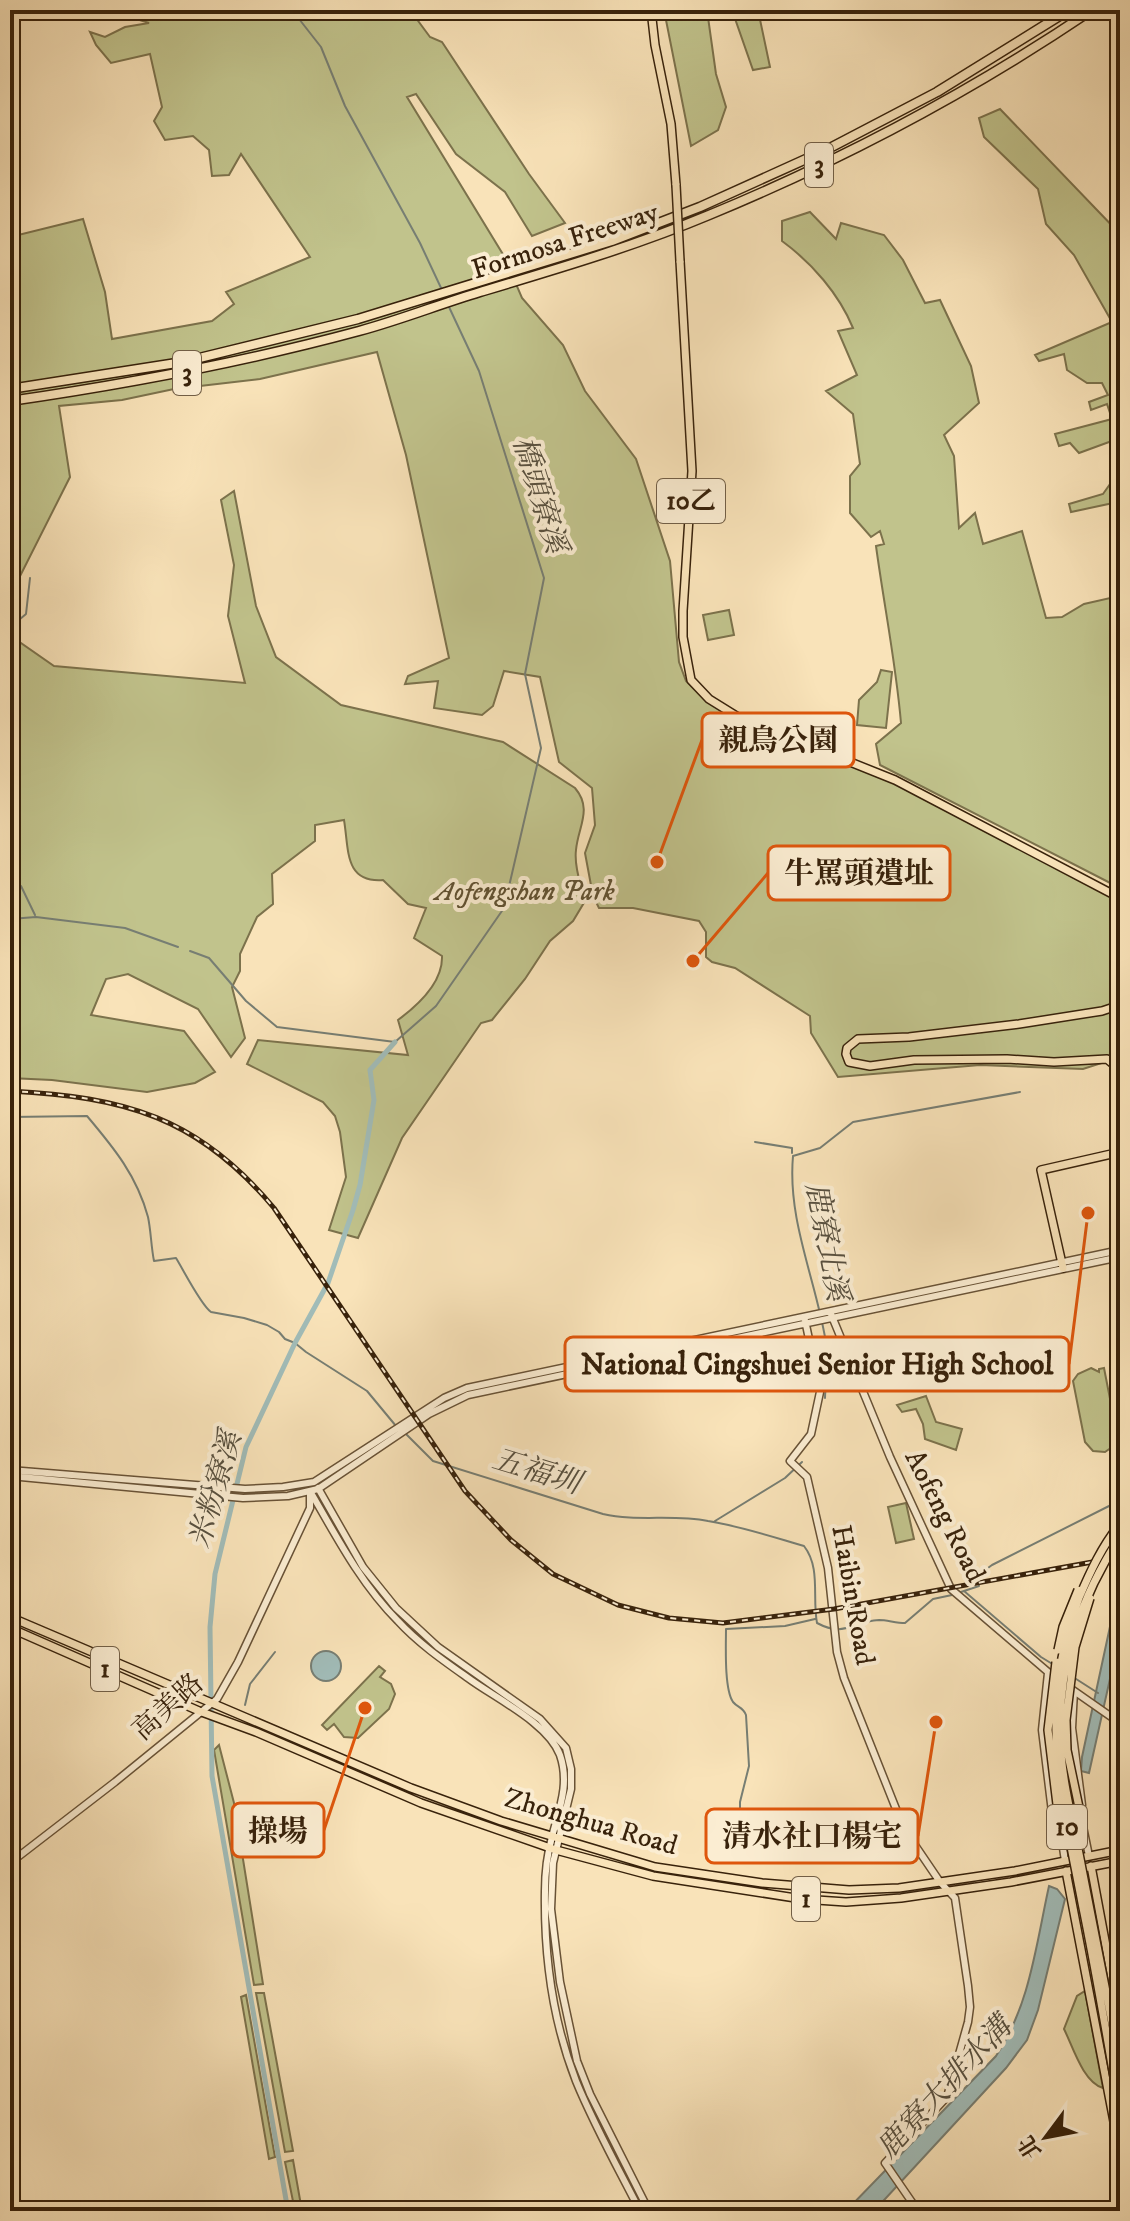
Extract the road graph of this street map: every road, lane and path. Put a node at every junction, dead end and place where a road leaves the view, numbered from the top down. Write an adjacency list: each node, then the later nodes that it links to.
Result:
1 (651, 10): 6 (main road, 10乙, bridge)
2 (1069, 10): 4 (highway, Formosa Freeway / 3)
3 (1092, 10): 5 (highway, Formosa Freeway / 3)
4 (10, 389)
5 (10, 401)
6 (1120, 898)
7 (1120, 1005): 8 (main road)
8 (1120, 1079)
9 (1120, 1152): 12 (main road)
10 (1120, 1250): 12 (street)
11 (1120, 1257): 12 (street)
12 (1062, 1265): 13 (street)
13 (831, 1314): 14 (street); 25 (street, Aofeng Road)
14 (805, 1320): 18 (street); 41 (street, Haibin Road)
15 (10, 1470): 17 (street)
16 (10, 1476): 17 (street)
17 (117, 1482): 19 (street)
18 (314, 1487): 19 (street); 19 (street); 27 (street, 高美路); 32 (street)
19 (215, 1490)
20 (1120, 1524): 22 (main road, 10, bridge)
21 (1120, 1537): 22 (main road, 10, bridge)
22 (1090, 1582): 30 (main road, bridge); 31 (main road, bridge); 45 (main road, 10, bridge); 46 (main road, 10, bridge)
23 (10, 1617): 27 (main road, 1)
24 (10, 1628): 28 (main road, 1)
25 (1048, 1673): 26 (street, Aofeng Road); 31 (street)
26 (1074, 1691): 29 (street, Aofeng Road); 30 (street)
27 (214, 1701): 28 (street, 高美路); 32 (main road, Zhonghua Road / 1)
28 (200, 1711): 33 (main road, Zhonghua Road / 1); 38 (street, 高美路)
29 (1120, 1723)
30 (1080, 1812): 35 (street)
31 (1059, 1822): 36 (street)
32 (556, 1836): 33 (street); 41 (main road, Zhonghua Road / 1)
33 (552, 1849): 42 (main road, Zhonghua Road / 1); 49 (street); 50 (street)
34 (1120, 1850): 35 (main road, Zhonghua Road / 1)
35 (1089, 1856): 36 (main road, Zhonghua Road / 1); 39 (main road)
36 (1065, 1861): 40 (main road); 41 (main road, Zhonghua Road / 1)
37 (1120, 1861): 39 (main road, Zhonghua Road / 1)
38 (10, 1863)
39 (1091, 1867): 40 (main road, Zhonghua Road / 1); 43 (main road)
40 (1067, 1873): 42 (main road, Zhonghua Road / 1); 44 (main road)
41 (940, 1882): 42 (street, Haibin Road)
42 (950, 1891): 51 (street)
43 (1120, 2021)
44 (1104, 2058): 46 (main road); 48 (main road)
45 (1120, 2060)
46 (1114, 2086): 47 (main road, 10)
47 (1120, 2115)
48 (1120, 2153)
49 (640, 2211)
50 (649, 2211)
51 (918, 2211)

